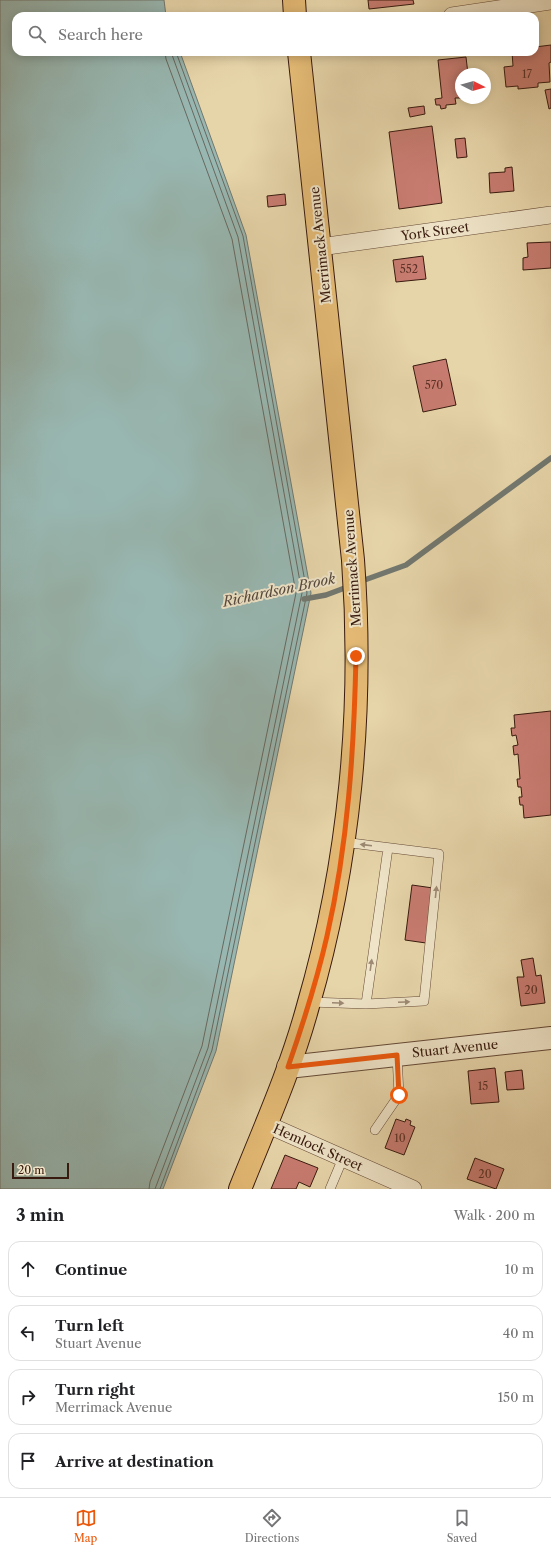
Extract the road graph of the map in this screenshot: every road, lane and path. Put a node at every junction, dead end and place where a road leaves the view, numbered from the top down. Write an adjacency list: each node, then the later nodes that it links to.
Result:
1 (294, 0): 3 (main road)
2 (551, 1): 4 (street)
3 (295, 12)
4 (478, 12)
5 (299, 56): 7 (main road, Merrimack Avenue)
6 (551, 215): 7 (street, York Street)
7 (320, 247): 8 (main road, Merrimack Avenue)
8 (343, 842): 9 (lane, one-way to 8); 10 (main road, Merrimack Avenue)
9 (388, 848): 11 (lane, one-way to 9); 11 (lane, one-way to 9)
10 (310, 1002): 11 (lane, one-way to 11); 14 (main road, Merrimack Avenue)
11 (366, 1004)
12 (551, 1038): 13 (street, Stuart Avenue)
13 (397, 1055): 14 (street, Stuart Avenue); 16 (lane)
14 (288, 1067): 15 (main road, Merrimack Avenue)
15 (266, 1124): 17 (street, Hemlock Street); 18 (main road, Merrimack Avenue)
16 (374, 1130)
17 (343, 1158): 19 (lane); 20 (street, Hemlock Street)
18 (240, 1189)
19 (330, 1189)
20 (413, 1189)

